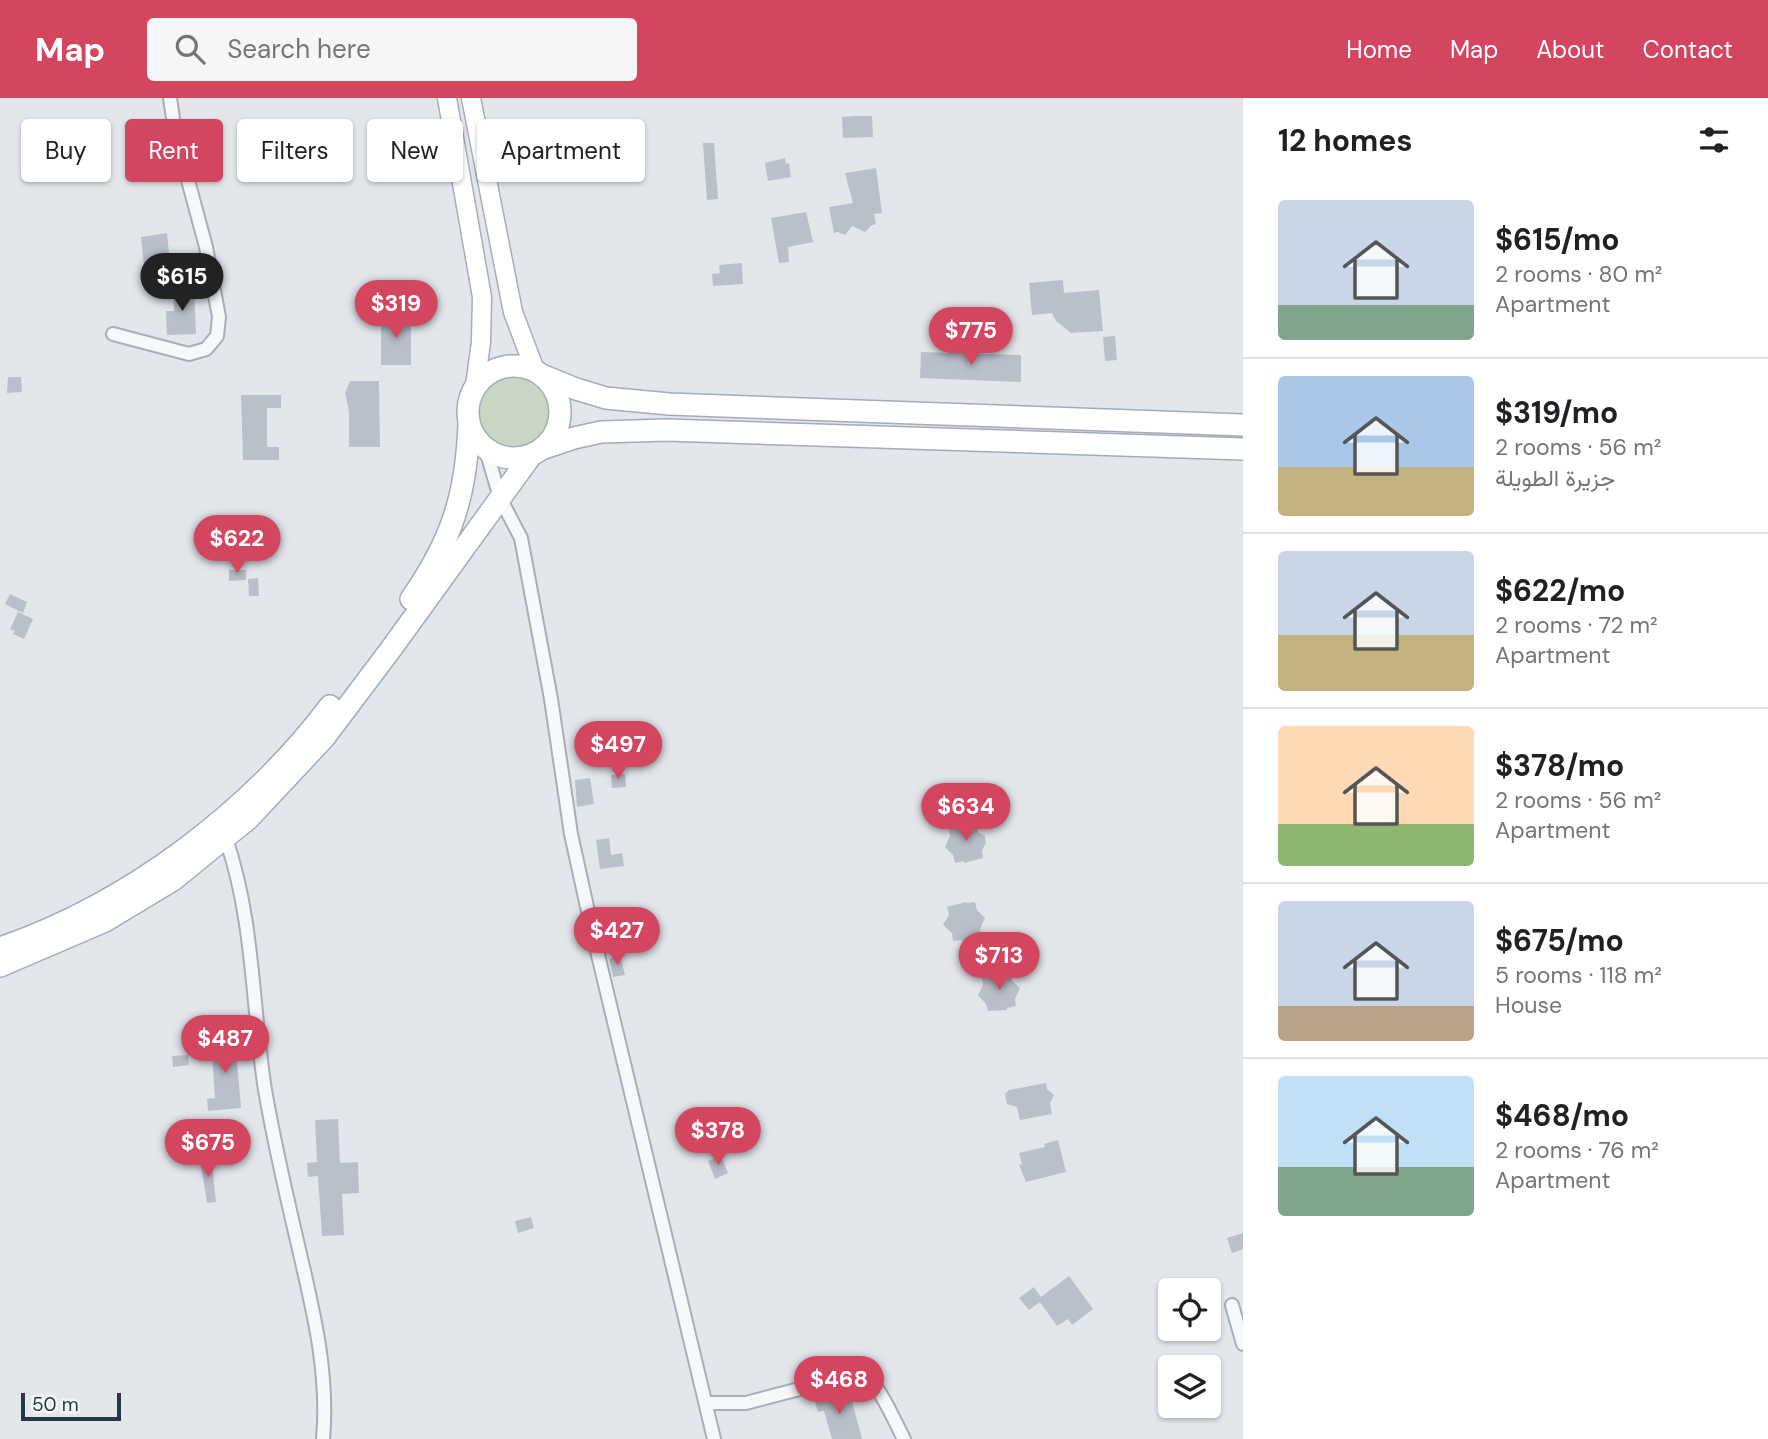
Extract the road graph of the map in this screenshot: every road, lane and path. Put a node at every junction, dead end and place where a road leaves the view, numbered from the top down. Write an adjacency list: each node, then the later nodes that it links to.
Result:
1 (170, 98): 4 (street)
2 (447, 98): 6 (main road)
3 (471, 98): 5 (main road)
4 (113, 334)
5 (539, 373): 6 (main road); 8 (main road); 11 (main road)
6 (475, 386): 7 (main road)
7 (469, 425): 10 (main road); 14 (main road)
8 (1243, 425)
9 (1243, 449): 11 (main road)
10 (486, 450): 11 (main road); 12 (street)
11 (537, 453): 12 (main road)
12 (500, 498): 13 (main road); 18 (street)
13 (226, 839): 15 (main road); 19 (street)
14 (0, 948)
15 (0, 966)
16 (1232, 1306): 17 (street)
17 (1243, 1344)
18 (706, 1403): 20 (street); 21 (street)
19 (323, 1439)
20 (714, 1439)
21 (904, 1439)

